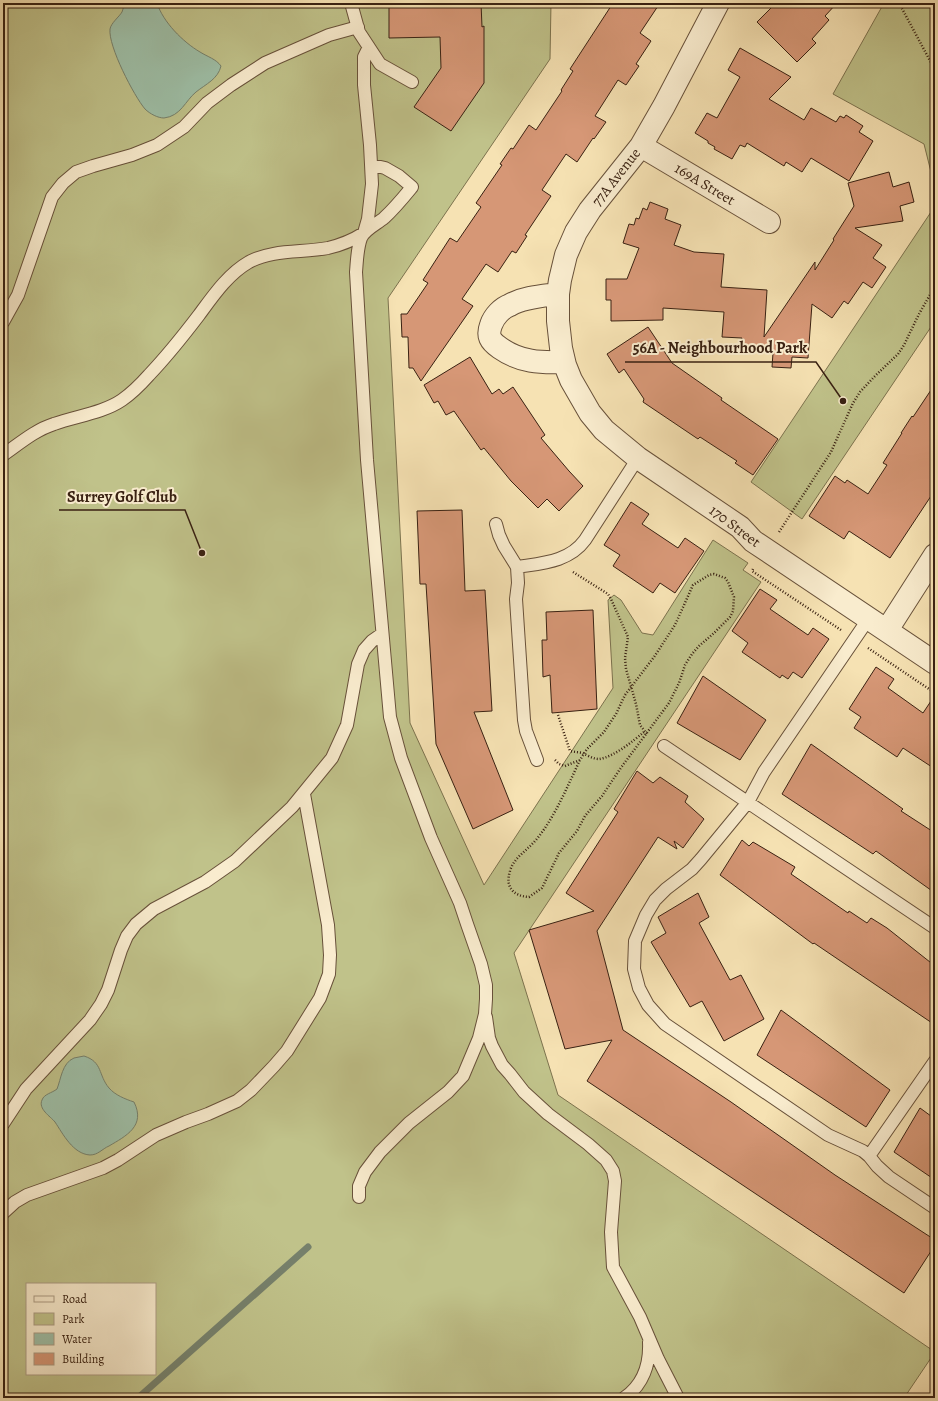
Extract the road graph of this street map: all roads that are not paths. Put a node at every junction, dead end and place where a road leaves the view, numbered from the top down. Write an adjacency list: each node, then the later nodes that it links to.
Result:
1 (351, 3): 3 (lane)
2 (718, 3): 6 (street, 77A Avenue)
3 (358, 27): 4 (lane); 11 (lane)
4 (369, 47): 5 (lane); 7 (lane)
5 (412, 82)
6 (641, 146): 8 (street, 169A Street); 10 (street, 77A Avenue)
7 (372, 165): 9 (lane); 9 (lane)
8 (769, 222)
9 (364, 233): 13 (lane); 20 (lane)
10 (558, 294): 12 (street, 77A Avenue); 12 (street)
11 (3, 322)
12 (564, 362): 14 (street, 170 Street)
13 (3, 456)
14 (638, 458): 17 (lane); 18 (street, 170 Street)
15 (496, 524): 17 (lane)
16 (935, 555): 19 (street)
17 (517, 567): 23 (lane)
18 (869, 618): 19 (street, 170 Street); 25 (lane)
19 (887, 630): 21 (street, 170 Street)
20 (382, 634): 24 (lane); 27 (lane)
21 (935, 662)
22 (664, 746): 25 (lane)
23 (537, 760)
24 (304, 794): 29 (lane); 33 (lane)
25 (748, 802): 26 (lane); 30 (lane)
26 (935, 928)
27 (485, 1014): 31 (lane); 34 (lane)
28 (935, 1061): 30 (lane)
29 (3, 1124)
30 (869, 1156): 32 (lane)
31 (359, 1197)
32 (935, 1208)
33 (3, 1213)
34 (649, 1337): 35 (lane); 36 (lane)
35 (624, 1398)
36 (678, 1398)

